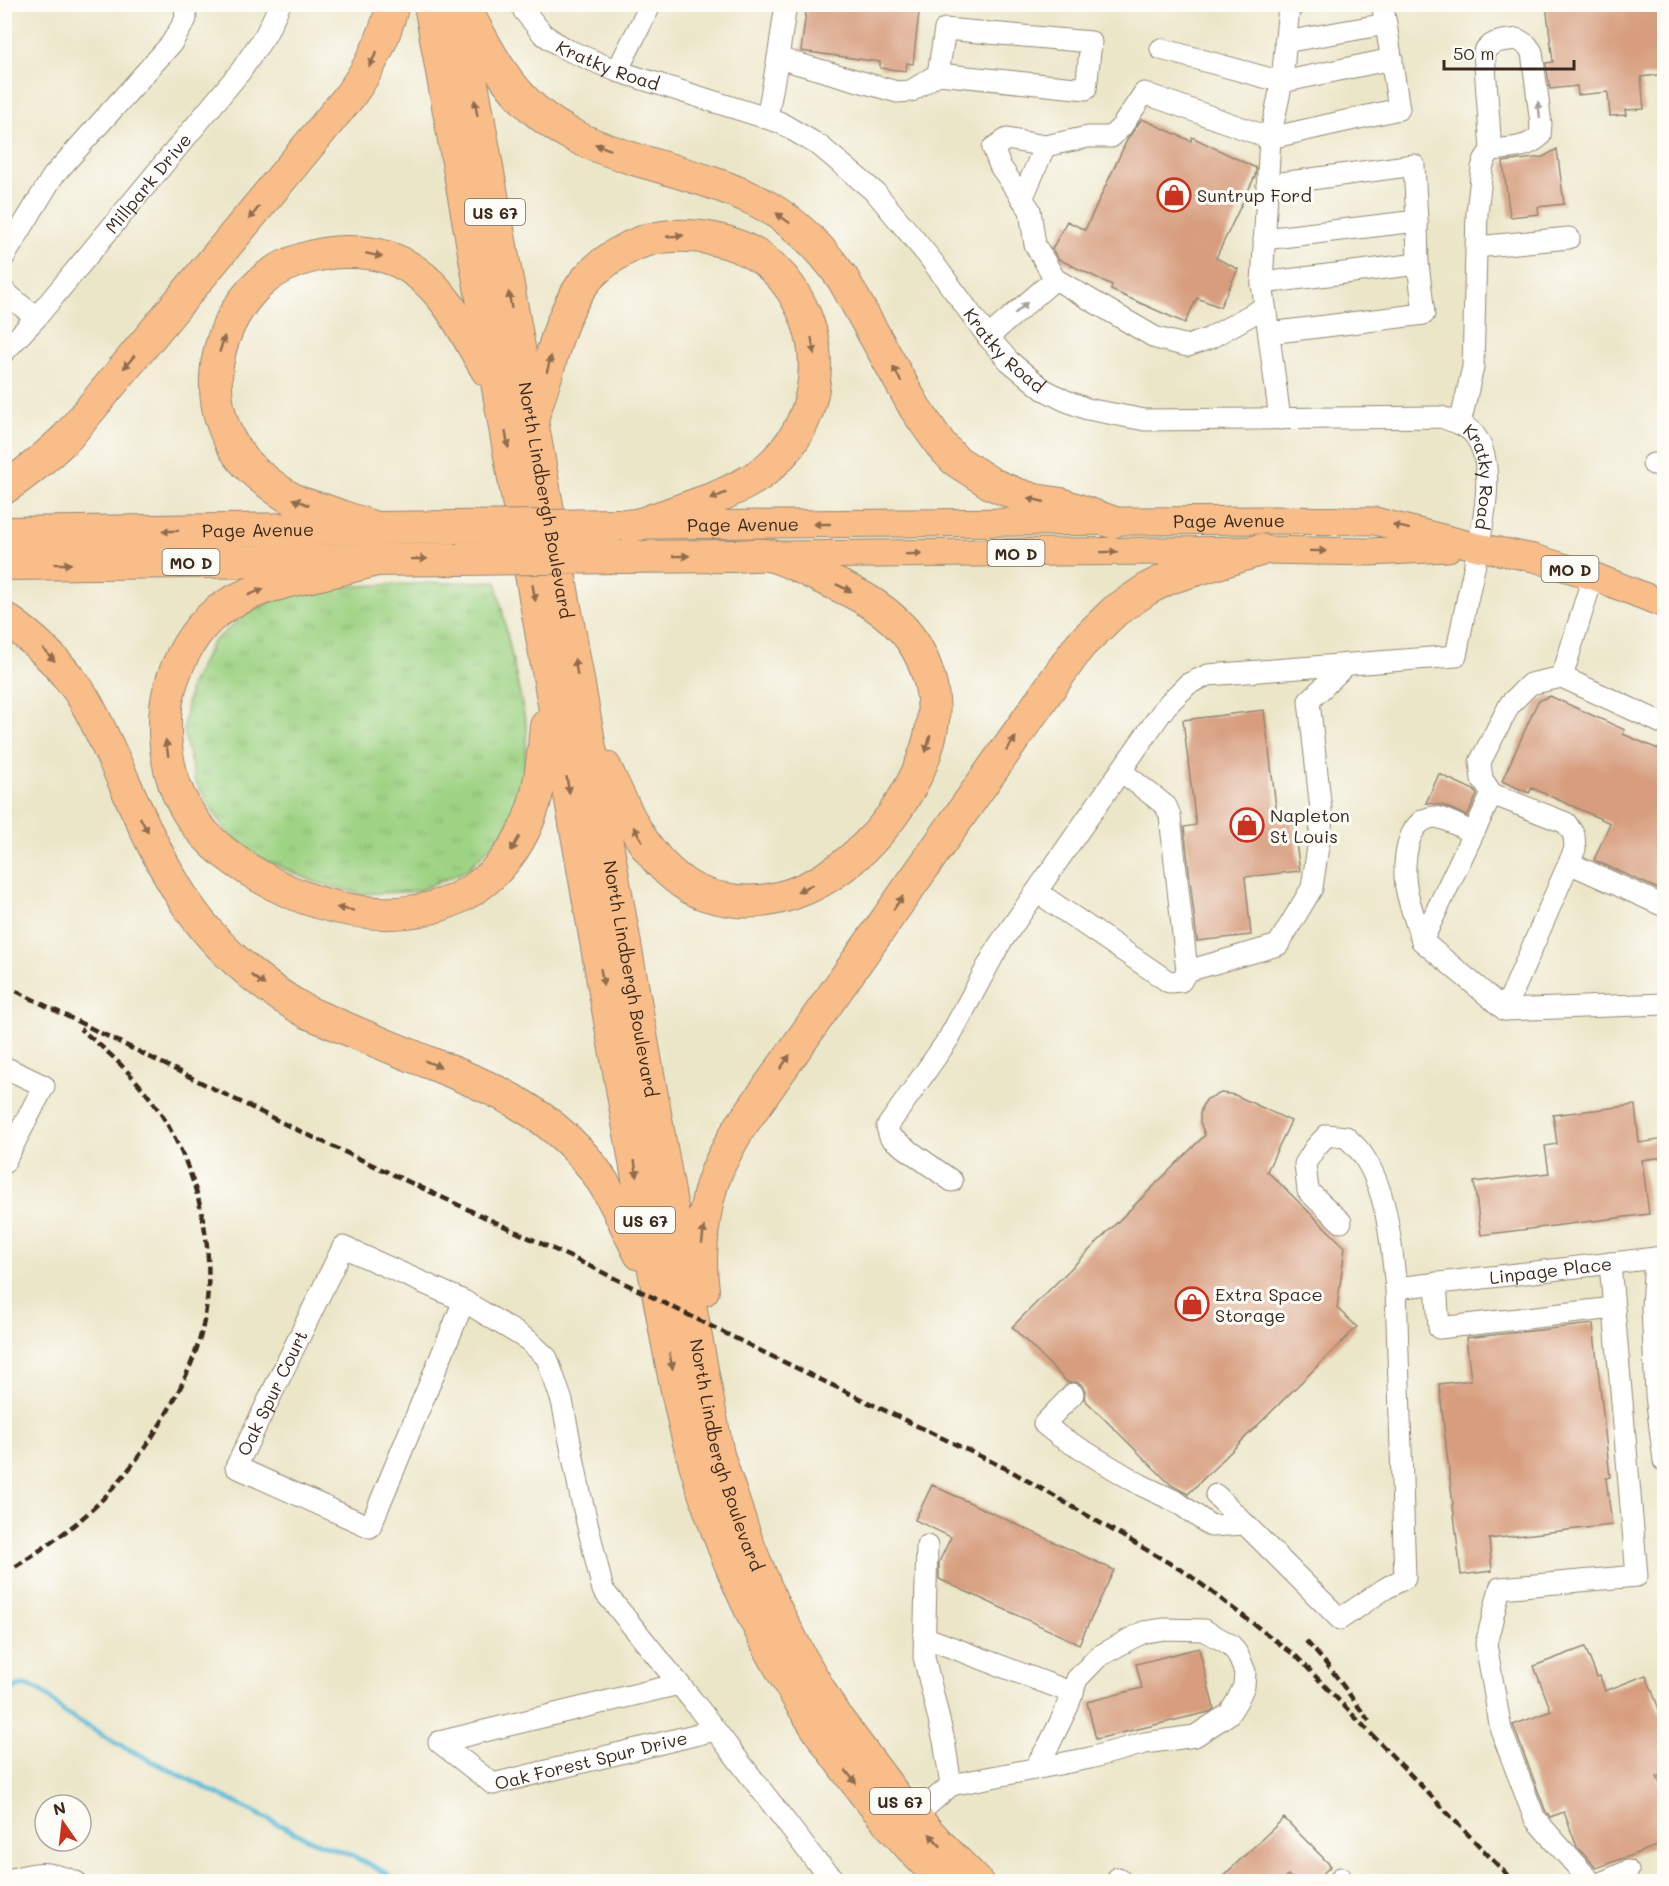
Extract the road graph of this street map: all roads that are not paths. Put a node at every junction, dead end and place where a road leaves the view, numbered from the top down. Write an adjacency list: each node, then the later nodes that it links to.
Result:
1 (185, 4): 29 (street)
2 (280, 4): 35 (street, Millpark Drive)
3 (393, 4): 43 (highway, one-way to 43)
4 (430, 4): 39 (highway, North Lindbergh Boulevard / US 67)
5 (458, 4): 41 (highway, North Lindbergh Boulevard / US 67, one-way to 5)
6 (464, 4): 44 (highway, one-way to 6)
7 (522, 4): 16 (street, Kratky Road)
8 (651, 4): 16 (street)
9 (786, 4): 14 (street)
10 (1296, 4): 12 (street)
11 (1384, 14): 12 (street); 15 (street)
12 (1285, 42): 18 (street)
13 (1161, 49): 18 (street)
14 (778, 58): 17 (street); 19 (street)
15 (1392, 60): 18 (street); 20 (street)
16 (617, 71): 19 (street, Kratky Road)
17 (938, 74): 17 (street)
18 (1282, 82): 20 (street)
19 (767, 118): 37 (street, Kratky Road)
20 (1270, 138): 21 (street); 23 (street)
21 (1045, 146): 24 (street); 24 (street)
22 (1491, 150): 22 (street, one-way to 22); 28 (street)
23 (1267, 185): 25 (street); 27 (street)
24 (1022, 199): 31 (street)
25 (1417, 221): 27 (street); 30 (street)
26 (1569, 238): 28 (street)
27 (1264, 239): 32 (street)
28 (1476, 247): 42 (street)
29 (4, 257)
30 (1419, 264): 32 (street); 36 (street)
31 (1055, 279): 34 (street); 37 (street, one-way to 31)
32 (1262, 283): 34 (street)
33 (4, 291): 35 (street)
34 (1265, 308): 36 (street)
35 (36, 318): 38 (street, Millpark Drive)
36 (1269, 333): 40 (street)
37 (988, 337): 40 (street, Kratky Road)
38 (4, 352)
39 (497, 386): 46 (highway, one-way to 39); 58 (highway, North Lindbergh Boulevard / US 67, one-way to 58)
40 (1280, 418): 42 (street, Kratky Road)
41 (531, 420): 45 (highway, one-way to 45); 60 (highway, North Lindbergh Boulevard / US 67, one-way to 41)
42 (1460, 424): 48 (street, Kratky Road)
43 (4, 488)
44 (1112, 522): 45 (main road, Page Avenue / MO D, one-way to 45); 48 (main road, Page Avenue / MO D, one-way to 44)
45 (627, 525): 46 (highway, Page Avenue / MO D, bridge)
46 (376, 528): 47 (highway, Page Avenue / MO D, one-way to 47)
47 (4, 533)
48 (1478, 547): 49 (main road, Page Avenue / MO D, one-way to 48); 53 (main road, Page Avenue / MO D); 56 (street, Kratky Road)
49 (1260, 550): 50 (main road, Page Avenue / MO D, one-way to 49); 89 (highway, one-way to 49)
50 (771, 555): 51 (highway, Page Avenue / MO D, one-way to 50, bridge); 60 (highway, one-way to 60)
51 (377, 560): 52 (highway, Page Avenue / MO D, one-way to 51); 58 (highway, one-way to 51)
52 (4, 564)
53 (1593, 576): 54 (main road, Page Avenue / MO D); 57 (street)
54 (1665, 604)
55 (4, 618): 78 (highway, one-way to 78)
56 (1347, 664): 61 (street); 68 (street)
57 (1562, 677): 59 (street); 62 (street)
58 (550, 686): 78 (highway, North Lindbergh Boulevard / US 67, one-way to 78)
59 (1665, 724)
60 (586, 725): 89 (highway, North Lindbergh Boulevard / US 67)
61 (1121, 771): 65 (street); 68 (street)
62 (1492, 794): 63 (street); 64 (street)
63 (1473, 833): 67 (street); 67 (street)
64 (1569, 863): 66 (street); 70 (street)
65 (1037, 891): 68 (street); 73 (street)
66 (1665, 906)
67 (1422, 941): 70 (street)
68 (1187, 971)
69 (1665, 1004): 70 (street)
70 (1505, 1010)
71 (4, 1067): 72 (street)
72 (4, 1163)
73 (952, 1181)
74 (1341, 1221): 79 (street)
75 (1660, 1257): 76 (street, Linpage Place); 80 (street)
76 (1610, 1263): 77 (street, Linpage Place); 82 (street)
77 (1436, 1283): 79 (street, Linpage Place); 82 (street)
78 (657, 1286): 100 (highway, North Lindbergh Boulevard / US 67, one-way to 100)
79 (1396, 1288): 86 (street)
80 (1658, 1297): 84 (street)
81 (464, 1301): 81 (street, Oak Spur Court); 90 (street, Oak Forest Spur Drive)
82 (1614, 1308): 102 (street)
83 (1073, 1394): 86 (street)
84 (1665, 1461)
85 (1216, 1495): 86 (street)
86 (1245, 1524)
87 (927, 1546): 88 (street)
88 (924, 1637): 91 (street); 94 (street)
89 (801, 1658): 95 (highway, North Lindbergh Boulevard / US 67)
90 (679, 1684): 92 (street, Oak Forest Spur Drive); 92 (street, Oak Forest Spur Drive)
91 (1073, 1693): 93 (street); 93 (street)
92 (715, 1730): 99 (street, Oak Forest Spur Drive)
93 (1034, 1769): 94 (street)
94 (951, 1785): 95 (street)
95 (914, 1817): 101 (highway, North Lindbergh Boulevard / US 67, one-way to 95)
96 (1628, 1871): 103 (street)
97 (4, 1881): 98 (street)
98 (76, 1881)
99 (837, 1881)
100 (944, 1881)
101 (977, 1881)
102 (1591, 1881)
103 (1603, 1881)

